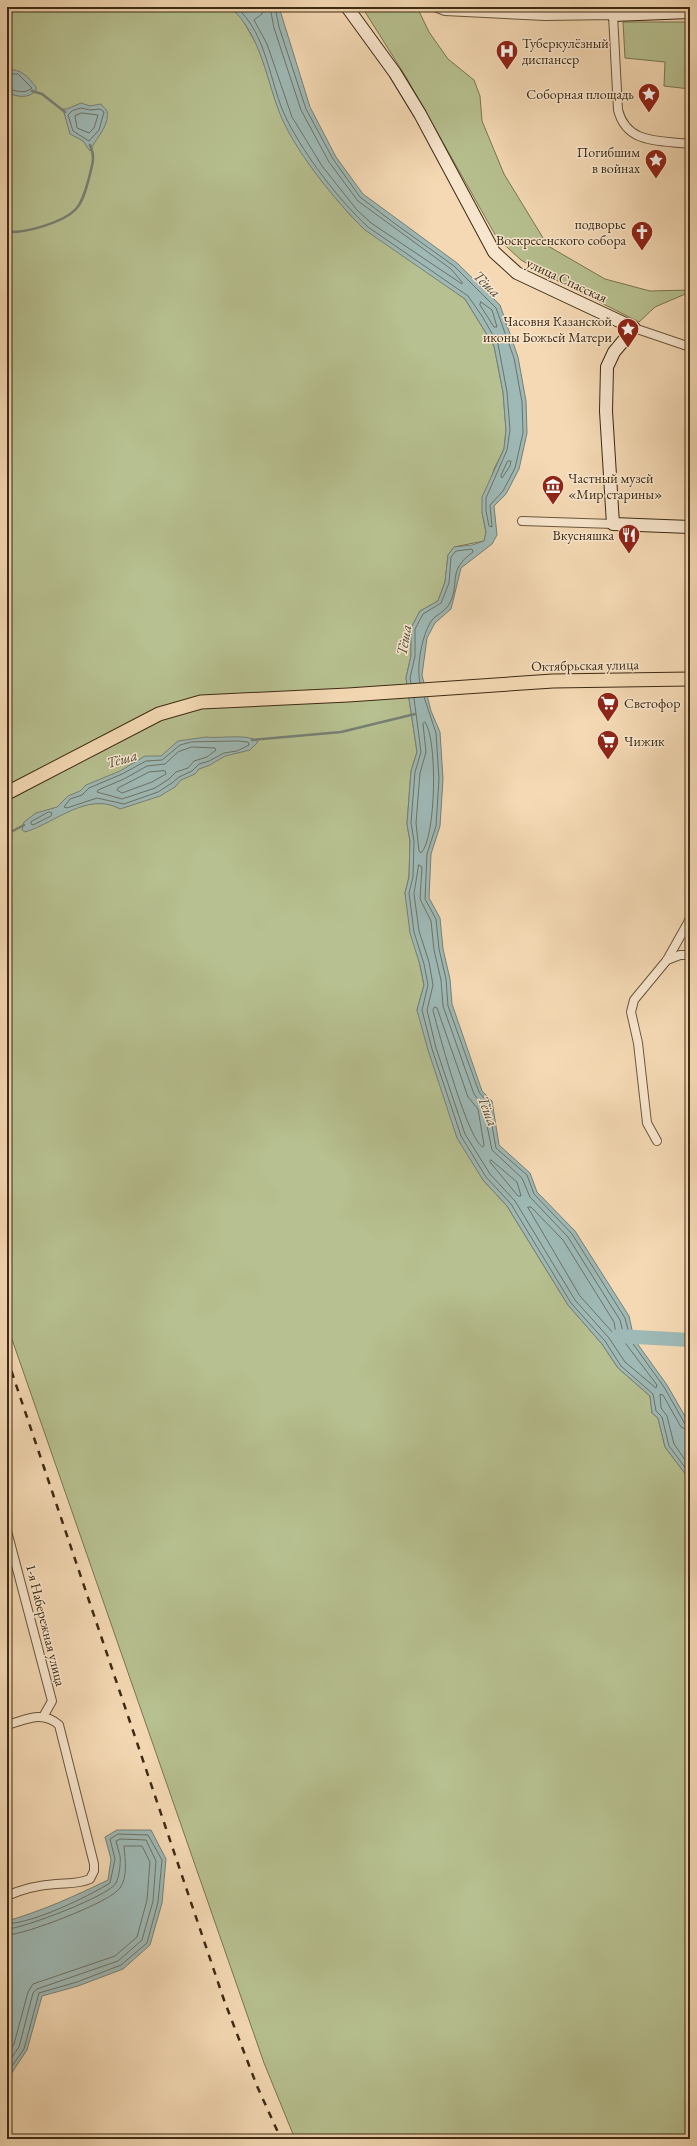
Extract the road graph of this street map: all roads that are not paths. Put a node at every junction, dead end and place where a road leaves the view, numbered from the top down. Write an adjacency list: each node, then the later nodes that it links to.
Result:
1 (347, 7): 6 (street, улица Спасская)
2 (435, 7): 3 (street)
3 (612, 11): 4 (street); 5 (street)
4 (690, 12)
5 (690, 144)
6 (634, 328): 7 (street, улица Спасская); 9 (street)
7 (690, 347)
8 (522, 520): 9 (street)
9 (612, 524): 10 (street)
10 (690, 527)
11 (690, 679): 12 (main road, Октябрьская улица)
12 (7, 793)
13 (690, 919): 15 (street)
14 (690, 955): 15 (street)
15 (667, 960): 16 (street)
16 (657, 1140)
17 (7, 1530): 18 (street, 1-я Набережная улица)
18 (43, 1716): 19 (street); 20 (street)
19 (7, 1725)
20 (7, 1896)

